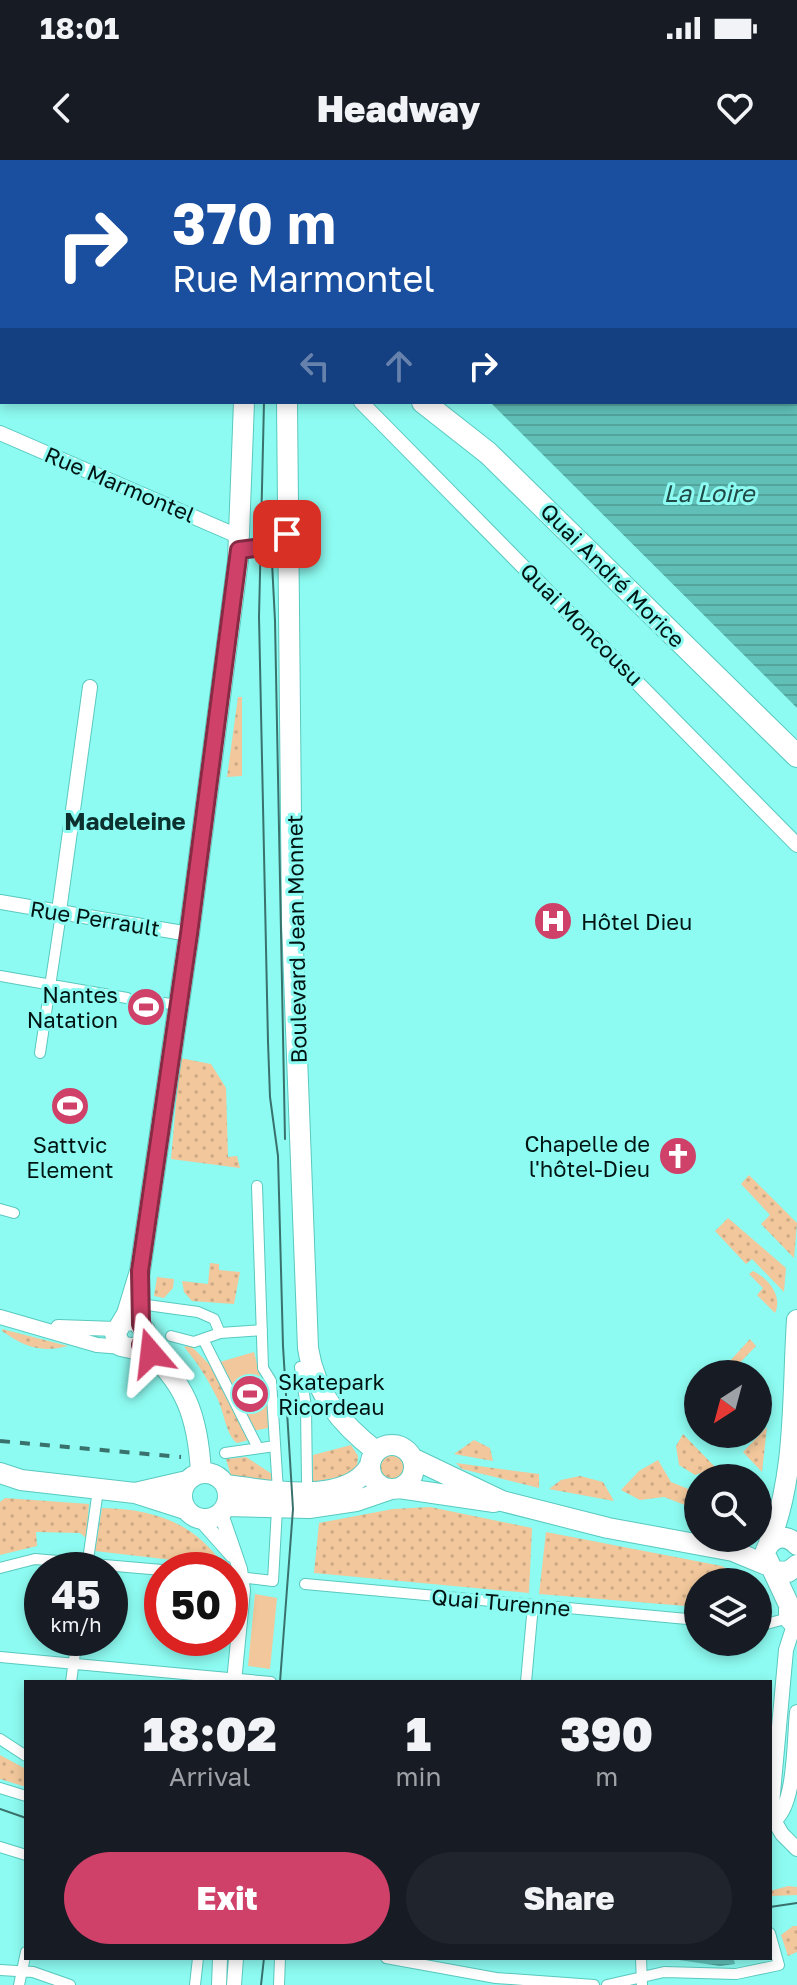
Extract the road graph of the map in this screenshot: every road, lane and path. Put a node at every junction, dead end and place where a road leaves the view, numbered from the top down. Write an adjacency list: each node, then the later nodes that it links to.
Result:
1 (244, 404): 7 (main road)
2 (364, 404): 10 (street, Quai Moncousu)
3 (425, 404): 9 (main road, Quai André Morice)
4 (292, 408): 6 (main road, Boulevard Jean Monnet)
5 (0, 433): 7 (street, Rue Marmontel)
6 (287, 534): 7 (street); 35 (main road, Boulevard Jean Monnet)
7 (239, 543): 13 (main road)
8 (90, 687): 12 (street)
9 (797, 756)
10 (797, 845)
11 (0, 902): 12 (street, Rue Perrault)
12 (60, 916): 13 (street, Rue Perrault); 15 (street)
13 (189, 934): 18 (main road)
14 (0, 976): 15 (street)
15 (50, 984): 16 (street); 19 (street)
16 (127, 998)
17 (156, 1002): 18 (street)
18 (179, 1005): 25 (main road)
19 (40, 1053)
20 (257, 1186): 26 (street)
21 (0, 1209): 22 (street)
22 (14, 1213)
23 (0, 1317): 25 (street)
24 (797, 1320): 45 (main road)
25 (132, 1329): 27 (street); 37 (main road)
26 (262, 1330): 27 (street); 31 (street)
27 (220, 1333): 29 (street)
28 (171, 1336): 29 (street)
29 (203, 1339): 32 (street)
30 (300, 1367): 39 (street)
31 (275, 1446): 32 (street); 47 (street)
32 (258, 1448): 33 (street)
33 (225, 1453)
34 (412, 1458): 35 (main road); 42 (main road); 46 (main road)
35 (373, 1459): 42 (main road); 47 (main road)
36 (0, 1473): 38 (main road)
37 (194, 1477): 40 (main road); 44 (main road); 49 (main road)
38 (21, 1480): 41 (main road); 43 (main road)
39 (307, 1482)
40 (226, 1485): 47 (main road); 48 (main road)
41 (0, 1486)
42 (395, 1489): 46 (main road); 47 (main road)
43 (98, 1490): 44 (main road); 51 (street)
44 (135, 1493): 49 (main road)
45 (790, 1500): 54 (main road)
46 (502, 1501): 54 (main road)
47 (277, 1506): 48 (main road); 58 (street)
48 (223, 1510): 49 (main road); 53 (street)
49 (192, 1514): 52 (street)
50 (797, 1545): 54 (main road)
51 (89, 1552)
52 (228, 1552)
53 (235, 1552)
54 (770, 1557): 56 (main road); 61 (main road)
55 (24, 1562): 57 (street)
56 (797, 1565)
57 (0, 1568)
58 (248, 1578)
59 (305, 1584): 60 (street, Quai Turenne)
60 (533, 1605): 62 (street, Quai Turenne); 71 (street)
61 (793, 1614): 63 (street); 68 (street)
62 (684, 1619)
63 (772, 1621)
64 (74, 1656): 67 (street)
65 (235, 1656): 70 (street)
66 (0, 1657): 67 (street)
67 (73, 1664): 69 (street); 70 (street)
68 (791, 1666): 73 (street)
69 (71, 1680)
70 (235, 1680)
71 (526, 1680)
72 (797, 1712): 78 (street)
73 (774, 1729): 78 (street)
74 (0, 1739): 75 (street)
75 (24, 1755)
76 (0, 1788): 77 (street)
77 (24, 1795)
78 (773, 1824): 80 (street)
79 (0, 1847): 81 (street)
80 (797, 1849)
81 (24, 1854)
82 (772, 1940): 92 (street)
83 (24, 1960): 90 (street)
84 (198, 1960): 98 (street)
85 (220, 1960): 99 (street)
86 (236, 1960): 100 (street)
87 (280, 1960): 101 (street)
88 (396, 1960): 93 (street)
89 (0, 1970): 90 (street)
90 (22, 1971): 96 (street); 97 (street)
91 (641, 1980): 92 (street); 95 (street)
92 (737, 1980)
93 (496, 1981): 94 (street)
94 (546, 1984): 102 (street)
95 (615, 1984): 103 (street)
96 (19, 1985)
97 (70, 1985)
98 (195, 1985)
99 (219, 1985)
100 (234, 1985)
101 (279, 1985)
102 (594, 1985)
103 (607, 1985)

